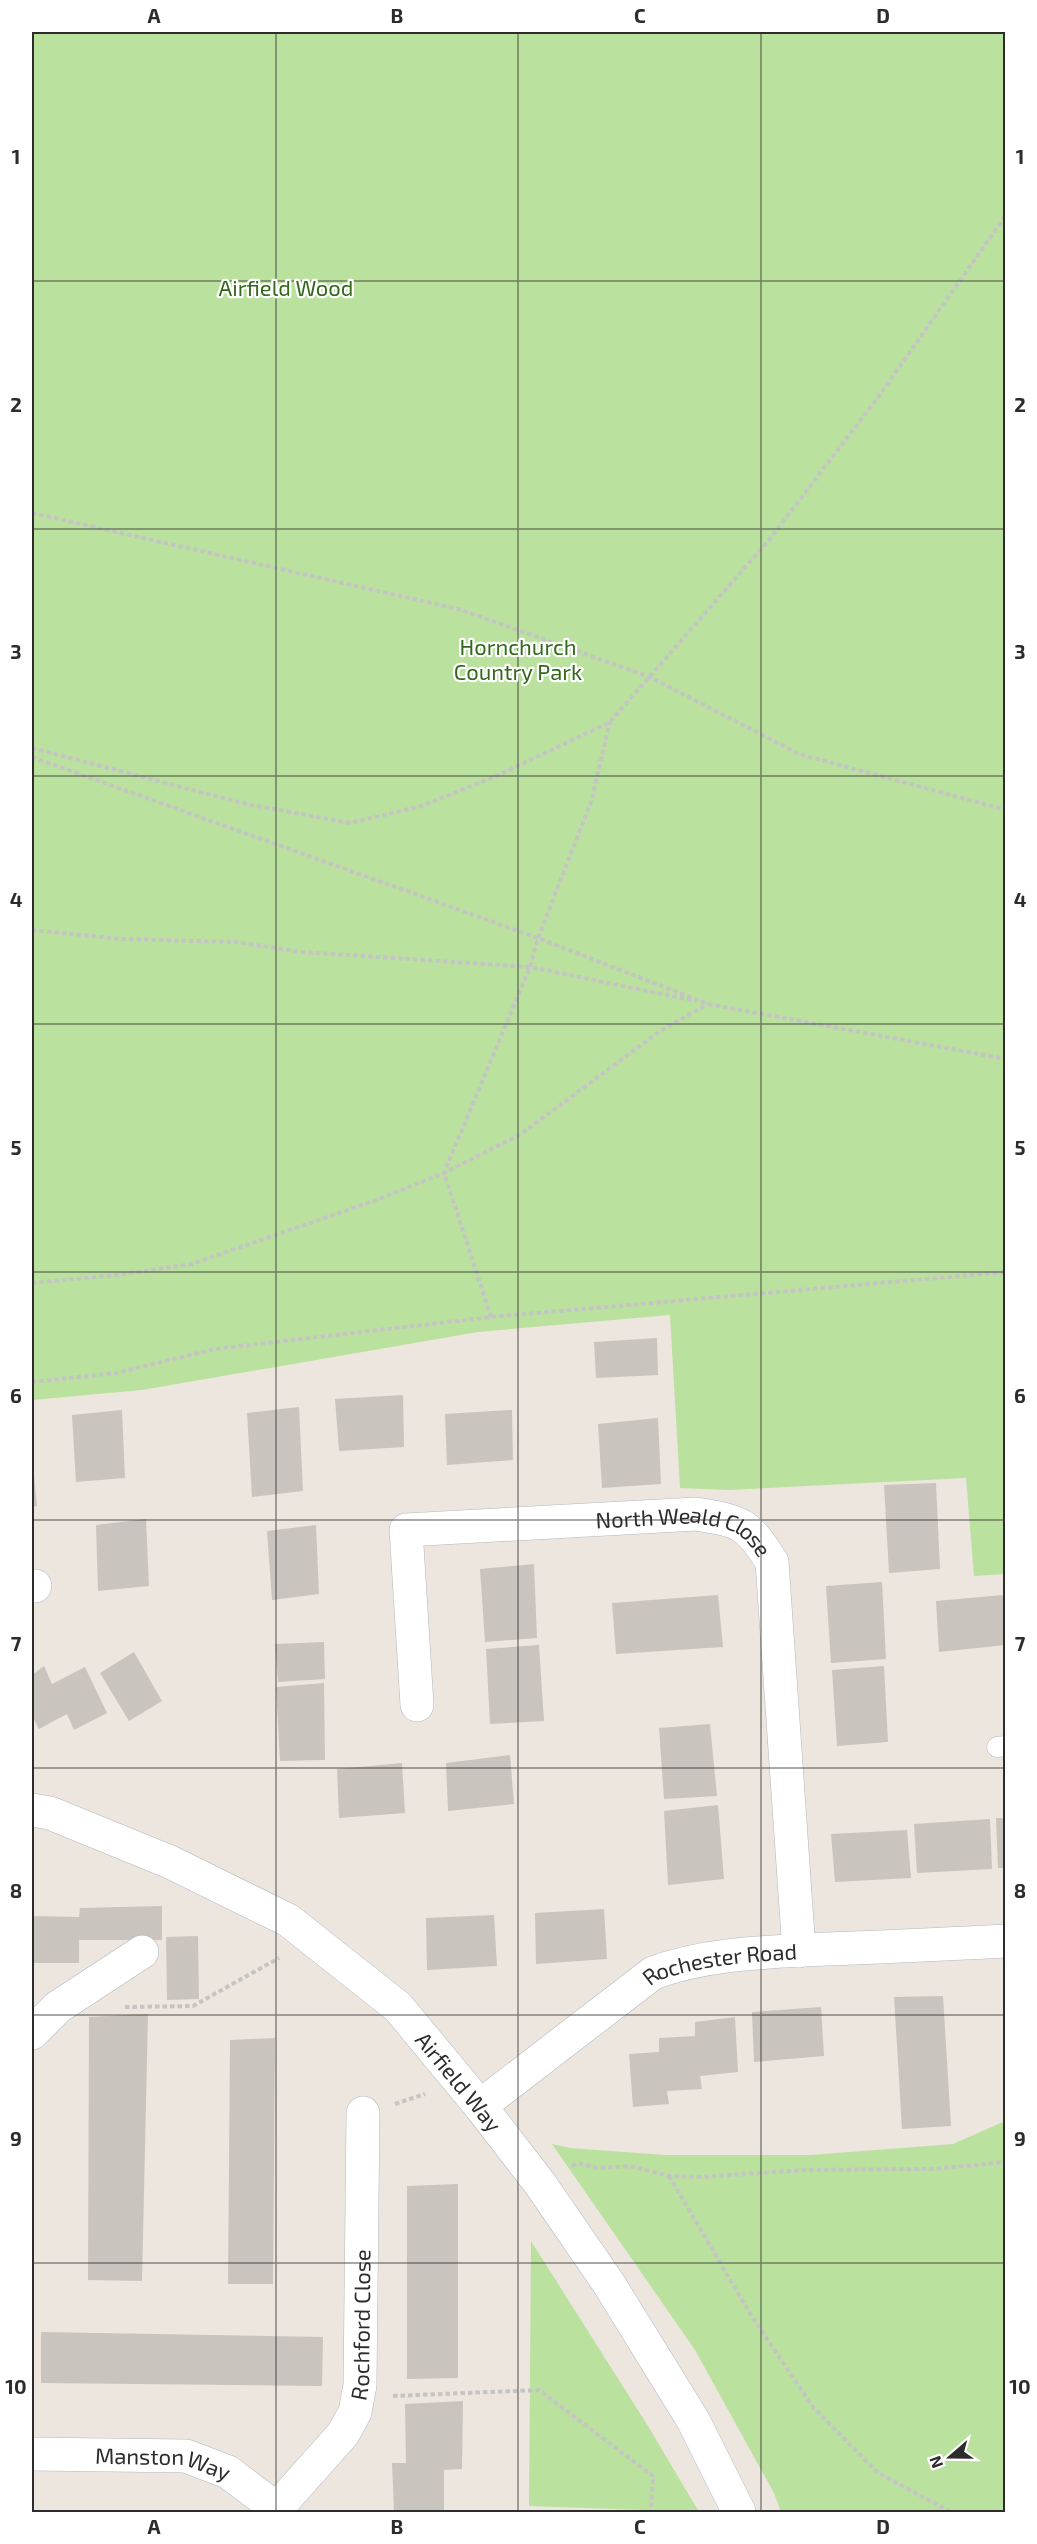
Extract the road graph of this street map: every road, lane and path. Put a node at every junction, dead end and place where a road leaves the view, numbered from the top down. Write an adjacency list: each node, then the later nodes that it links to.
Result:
1 (1005, 215): 3 (path)
2 (32, 513): 3 (path)
3 (650, 676): 4 (path); 7 (path)
4 (610, 722): 5 (path); 9 (path)
5 (32, 748)
6 (32, 758): 9 (path)
7 (1005, 810)
8 (32, 930): 10 (path)
9 (538, 938): 10 (path); 11 (path)
10 (530, 967): 11 (path); 13 (path)
11 (708, 1004): 12 (path); 13 (path)
12 (1005, 1059)
13 (444, 1173): 15 (path); 16 (path)
14 (1005, 1272): 16 (path)
15 (32, 1283)
16 (491, 1317): 17 (path)
17 (32, 1382)
18 (417, 1705): 22 (street, North Weald Close)
19 (32, 1810): 20 (street, Airfield Way)
20 (312, 1939): 24 (path); 26 (street, Airfield Way)
21 (1005, 1941): 22 (street, Rochester Road)
22 (799, 1951): 26 (street, Rochester Road)
23 (142, 1952): 25 (street)
24 (114, 2007)
25 (32, 2033)
26 (480, 2106): 30 (street, Airfield Way)
27 (363, 2113): 31 (street, Rochford Close)
28 (1005, 2162): 29 (path)
29 (669, 2176): 30 (path); 36 (path)
30 (541, 2184): 35 (street, Airfield Way)
31 (357, 2398): 33 (street, Rochford Close); 34 (path)
32 (32, 2454): 33 (street, Manston Way)
33 (279, 2510)
34 (651, 2512)
35 (739, 2512)
36 (951, 2512)

